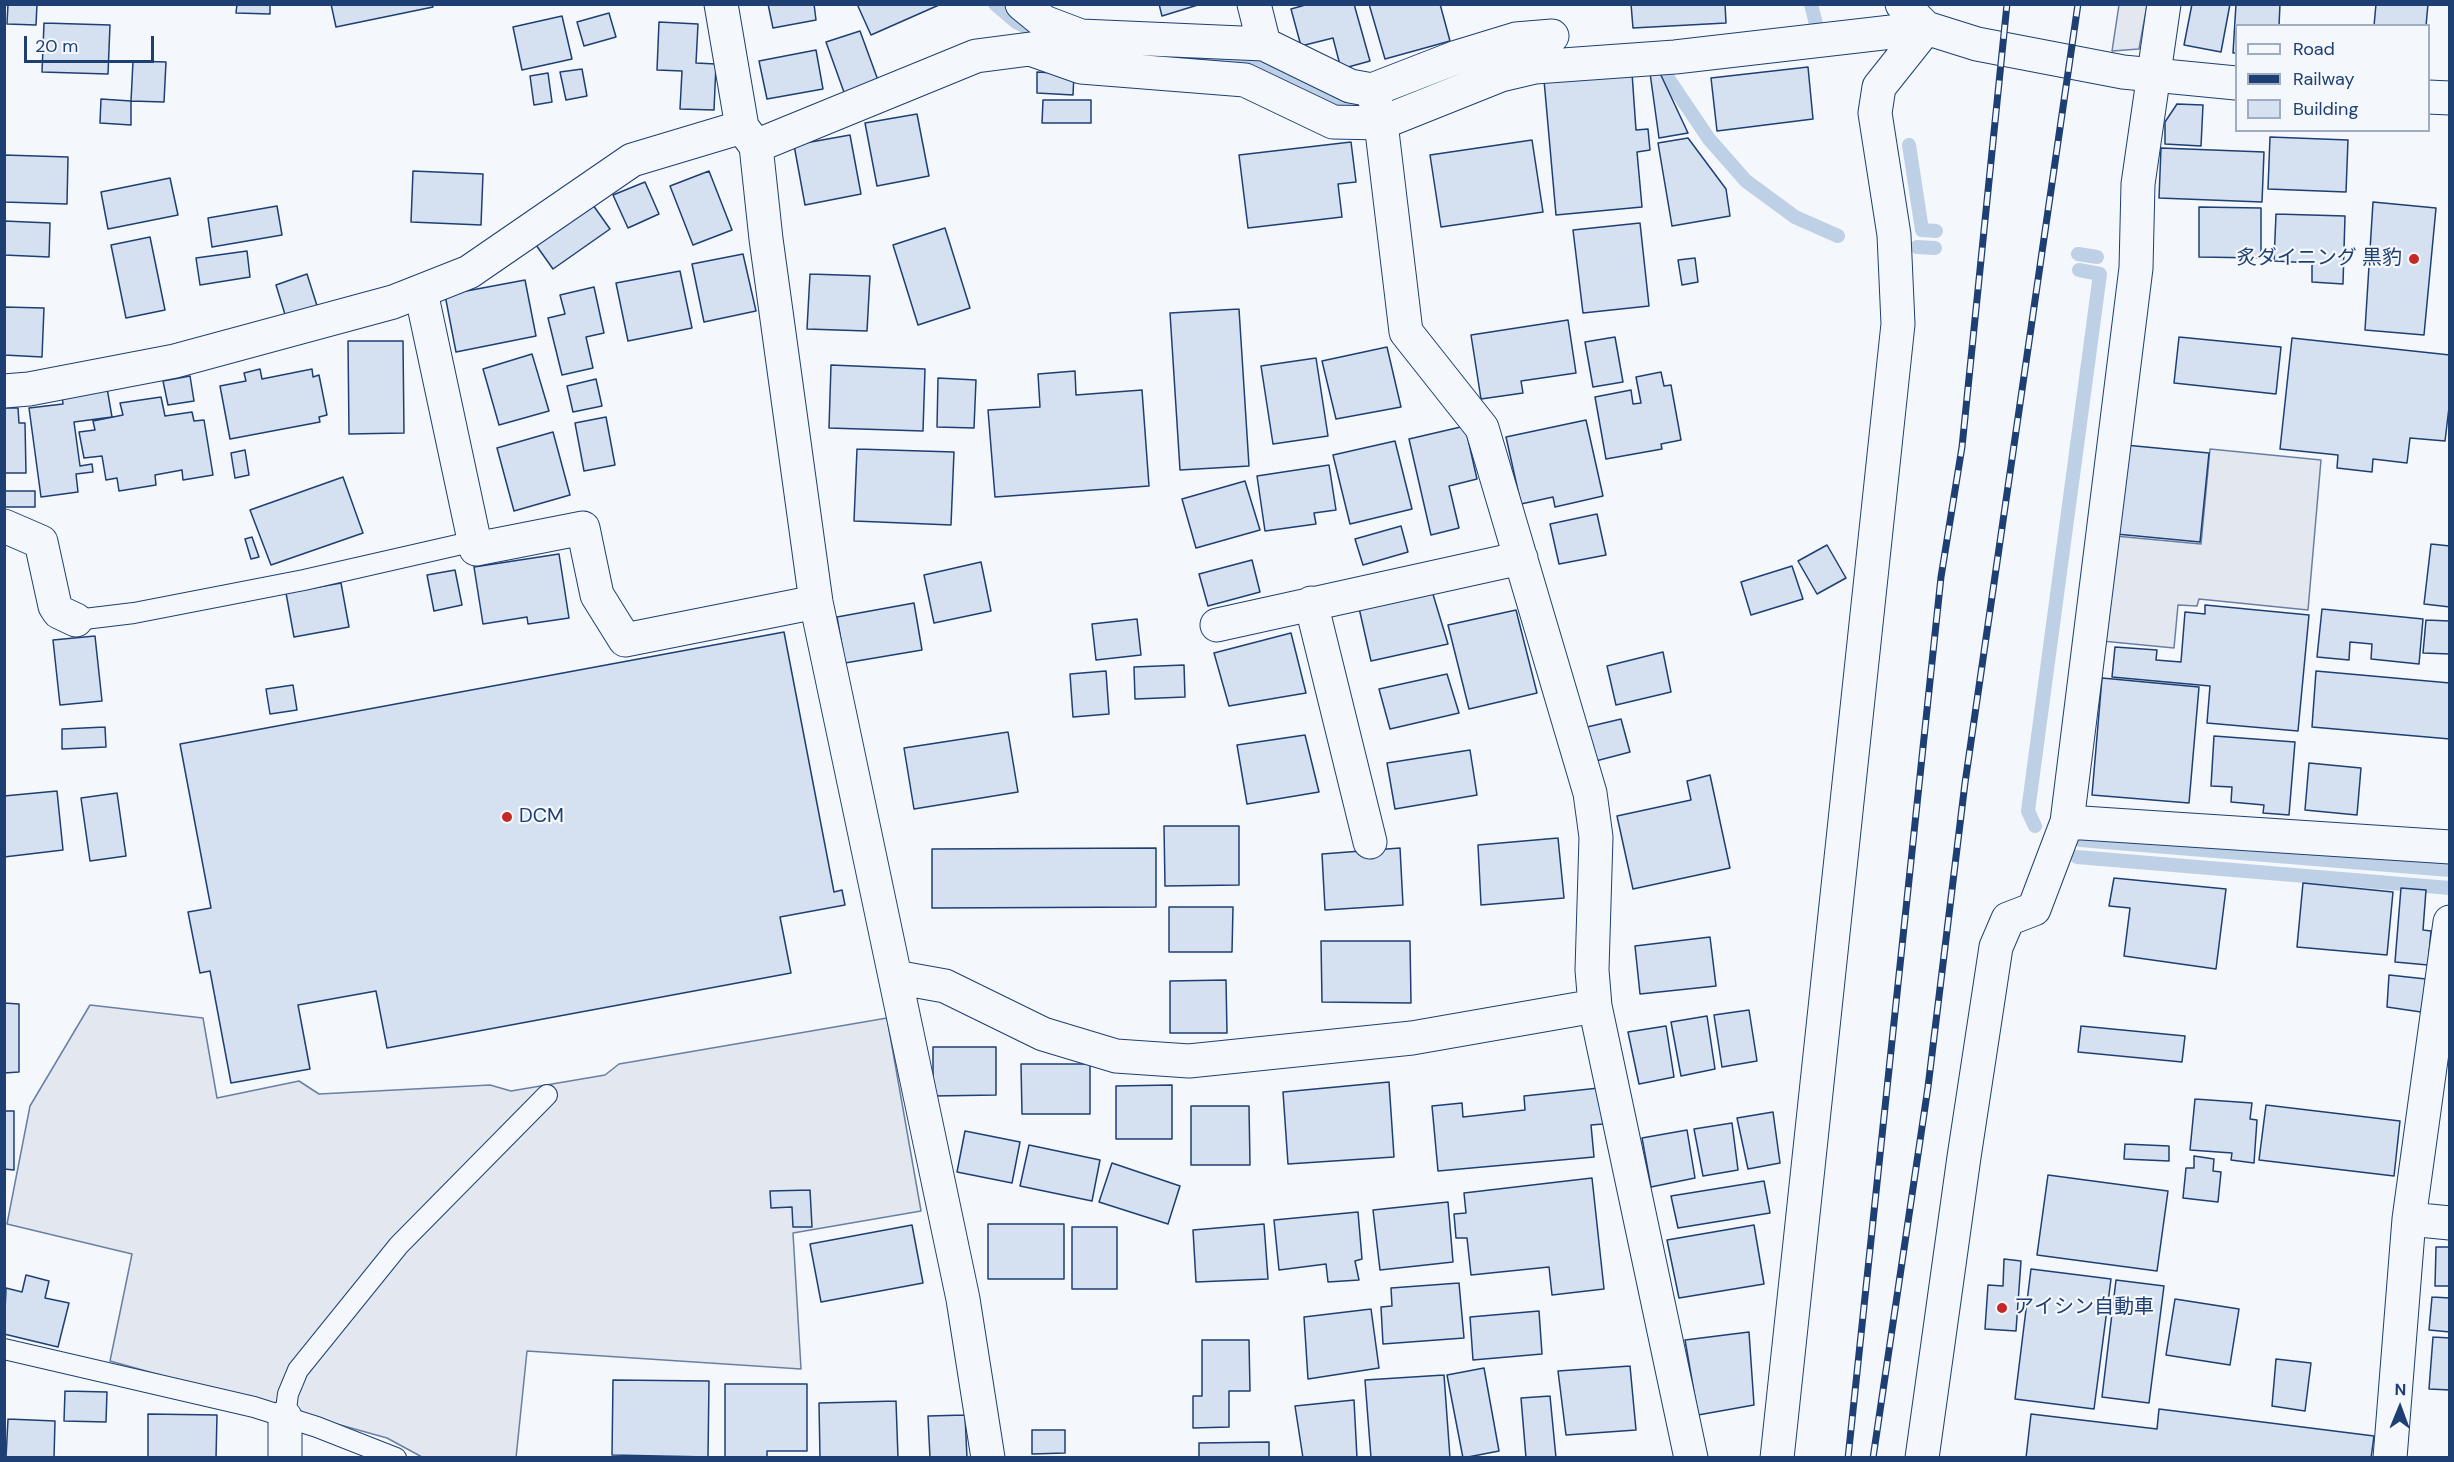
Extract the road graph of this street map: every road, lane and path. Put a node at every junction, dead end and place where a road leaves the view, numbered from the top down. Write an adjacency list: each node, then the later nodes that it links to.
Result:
1 (721, 4): 15 (street)
2 (1254, 4): 8 (street)
3 (1902, 4): 6 (street)
4 (2164, 4): 9 (street)
5 (1032, 25): 8 (street); 14 (street); 15 (street)
6 (1926, 28): 9 (street); 14 (street); 40 (street)
7 (1552, 36): 11 (street)
8 (1264, 44): 11 (street)
9 (2153, 76): 10 (street); 25 (street)
10 (2235, 83)
11 (1372, 90): 14 (street)
12 (2430, 97): 13 (street)
13 (2450, 98)
14 (1380, 123): 20 (street)
15 (749, 137): 16 (street); 21 (street)
16 (421, 291): 17 (street); 19 (street)
17 (4, 391)
18 (4, 526): 23 (street)
19 (475, 541): 21 (street); 23 (lane)
20 (1521, 558): 22 (street); 30 (street)
21 (816, 602): 29 (street)
22 (1311, 603): 24 (street); 26 (street)
23 (76, 620)
24 (1217, 625)
25 (2067, 822): 27 (street); 41 (street)
26 (1370, 842)
27 (2450, 847)
28 (2450, 922): 32 (street)
29 (895, 977): 30 (street); 38 (street)
30 (1595, 1006): 39 (street)
31 (547, 1095): 35 (lane)
32 (2409, 1219): 33 (street); 42 (street)
33 (2450, 1222)
34 (4, 1349): 35 (lane)
35 (285, 1417): 36 (street); 37 (lane)
36 (285, 1458)
37 (396, 1458)
38 (988, 1458)
39 (1691, 1458)
40 (1777, 1458)
41 (1922, 1458)
42 (2390, 1458)

